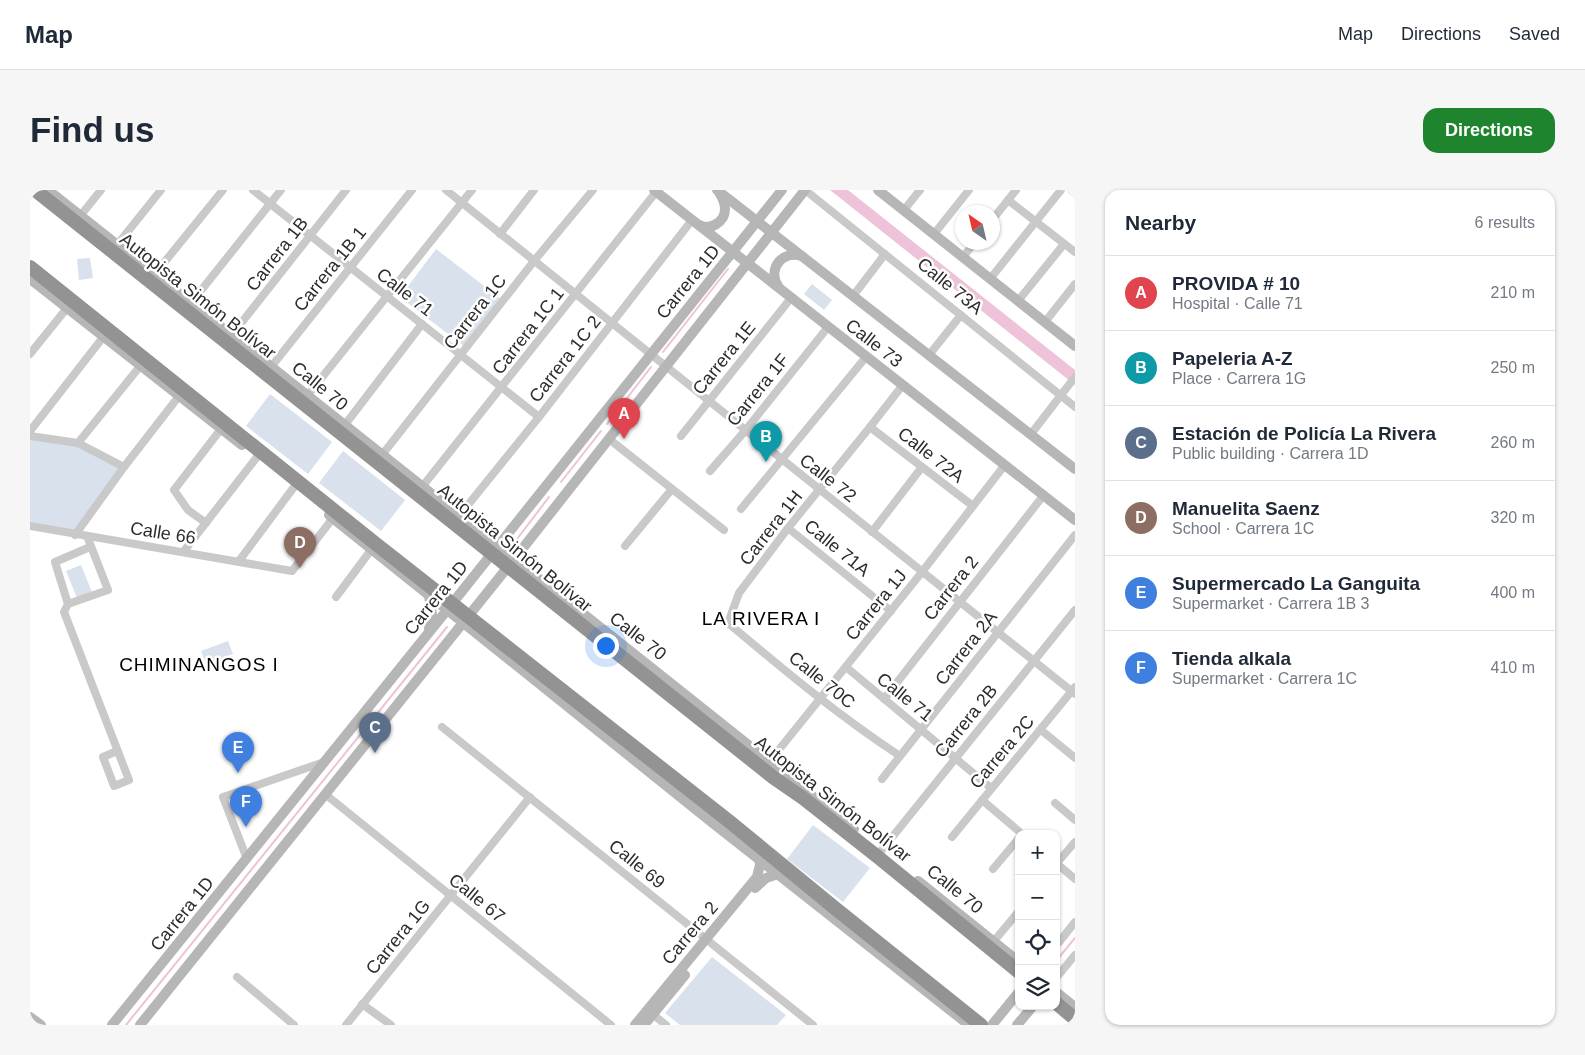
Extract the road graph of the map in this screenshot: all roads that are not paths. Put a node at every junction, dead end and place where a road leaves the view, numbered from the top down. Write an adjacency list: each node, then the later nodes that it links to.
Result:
1 (35, 190): 30 (highway, Autopista Simón Bolívar)
2 (48, 190): 30 (street, Calle 70)
3 (101, 190): 30 (street)
4 (161, 190): 39 (street)
5 (223, 190): 50 (street)
6 (253, 190): 27 (street, Calle 71)
7 (281, 190): 27 (street)
8 (346, 190): 37 (street, Carrera 1B)
9 (412, 190): 48 (street, Carrera 1B 1)
10 (446, 190): 26 (street, Calle 72)
11 (472, 190): 26 (street)
12 (534, 190): 35 (street)
13 (593, 190): 46 (street, Carrera 1C)
14 (782, 190): 31 (street, Carrera 1D)
15 (805, 190): 34 (street, Carrera 1D); 43 (street, Calle 73A)
16 (878, 190): 28 (street, Calle 73A)
17 (920, 190): 28 (street)
18 (969, 190): 36 (street)
19 (1016, 190): 25 (street)
20 (1061, 190): 33 (street)
21 (1071, 190): 24 (street)
22 (655, 191): 32 (street, Calle 73); 54 (street, Carrera 1C 1)
23 (718, 191): 31 (street, Calle 73); 32 (street)
24 (1075, 193)
25 (1008, 200): 29 (street); 33 (street)
26 (462, 203): 35 (street, Calle 72); 55 (street)
27 (270, 204): 37 (street, Calle 71); 59 (street)
28 (904, 210): 36 (street, Calle 73A)
29 (1000, 210)
30 (78, 219): 39 (street, Calle 70); 97 (highway, Autopista Simón Bolívar)
31 (757, 221): 34 (street, Calle 73); 41 (street, Carrera 1D)
32 (694, 222): 41 (street, Calle 73); 64 (street, Carrera 1C 2)
33 (1036, 222): 38 (street); 51 (street)
34 (771, 233): 44 (street, Calle 73); 47 (street, Carrera 1D)
35 (500, 234): 46 (street, Calle 72)
36 (934, 234): 45 (street, Calle 73A)
37 (310, 235): 48 (street, Calle 71); 67 (street, Carrera 1B)
38 (1064, 244): 42 (street); 58 (street)
39 (117, 245): 50 (street, Calle 70)
40 (969, 250): 45 (street)
41 (732, 252): 47 (street, Calle 73); 71 (street, Carrera 1D)
42 (1075, 252)
43 (885, 254): 56 (street); 61 (street, Calle 73A)
44 (803, 256): 53 (street); 56 (street, Calle 73)
45 (963, 257): 51 (street, Calle 73A)
46 (534, 261): 54 (street, Calle 72); 70 (street, Carrera 1C)
47 (747, 263): 53 (street, Calle 73); 76 (street, Carrera 1D)
48 (350, 267): 55 (street, Calle 71); 75 (street, Carrera 1B 1)
49 (31, 273): 60 (street); 111 (highway)
50 (154, 275): 59 (street, Calle 70)
51 (990, 279): 58 (street, Calle 73A)
52 (1075, 284): 62 (street)
53 (779, 288): 57 (street, Calle 73)
54 (576, 295): 64 (street, Calle 72); 79 (street, Carrera 1C 1)
55 (387, 296): 63 (street, Calle 71); 81 (street)
56 (853, 296): 72 (street, Calle 73)
57 (791, 298): 65 (street, Calle 73); 83 (street, Carrera 1E)
58 (1018, 301): 62 (street, Calle 73A)
59 (192, 304): 67 (street, Calle 70)
60 (67, 308): 66 (street); 69 (street)
61 (961, 315): 72 (street); 82 (street, Calle 73A)
62 (1045, 322): 68 (street, Calle 73A)
63 (422, 324): 70 (street, Calle 71); 86 (street)
64 (612, 324): 71 (street, Calle 72); 85 (street, Carrera 1C 2)
65 (828, 327): 73 (street, Calle 73); 90 (street, Carrera 1F)
66 (104, 336): 74 (street); 89 (street)
67 (231, 336): 75 (street, Calle 70)
68 (1074, 345)
69 (30, 354)
70 (461, 354): 79 (street, Calle 71); 97 (street, Carrera 1C)
71 (650, 355): 76 (street, Calle 72); 125 (street, Carrera 1D)
72 (929, 355): 91 (street, Calle 73)
73 (866, 357): 78 (street, Calle 73); 98 (street)
74 (141, 365): 80 (street); 95 (street)
75 (271, 367): 81 (street, Calle 70)
76 (666, 367): 83 (street, Calle 72); 94 (street, Carrera 1D)
77 (1075, 377): 82 (street)
78 (902, 386): 87 (street, Carrera 1H); 99 (street, Calle 73)
79 (502, 388): 85 (street, Calle 71); 105 (street, Carrera 1C 1)
80 (179, 396): 88 (street); 100 (street)
81 (307, 396): 86 (street, Calle 70)
82 (1061, 396): 84 (street, Calle 73A); 91 (street)
83 (708, 401): 90 (street, Calle 72); 93 (street, Carrera 1E)
84 (1075, 407)
85 (539, 417): 112 (street, Carrera 1C 2)
86 (344, 426): 97 (street, Calle 70)
87 (870, 427): 101 (street, Calle 72A); 107 (street, Carrera 1H)
88 (221, 429): 96 (street); 114 (street)
89 (30, 431)
90 (745, 431): 98 (street, Calle 72); 103 (street, Carrera 1F)
91 (1030, 434): 102 (street, Calle 73)
92 (30, 436): 95 (street)
93 (681, 436)
94 (609, 438): 106 (street); 128 (street, Carrera 1D)
95 (78, 443): 100 (street)
96 (257, 457): 104 (street); 114 (street)
97 (380, 459): 105 (street, Calle 70); 125 (highway, Autopista Simón Bolívar)
98 (781, 460): 107 (street, Calle 72); 110 (street)
99 (1004, 466): 108 (street, Calle 73); 109 (street, Carrera 1J)
100 (124, 467): 119 (street)
101 (922, 467): 109 (street, Calle 72A); 118 (street)
102 (1075, 469)
103 (710, 471)
104 (294, 487): 111 (street); 127 (street)
105 (422, 487): 112 (street, Calle 70)
106 (672, 489): 117 (street); 122 (street)
107 (819, 490): 116 (street, Carrera 1H); 118 (street, Calle 72)
108 (1043, 496): 113 (street, Calle 73); 133 (street, Carrera 2)
109 (973, 506): 129 (street, Carrera 1J)
110 (741, 509)
111 (335, 515): 124 (street); 127 (street, Calle 66); 135 (highway)
112 (459, 516): 125 (street, Calle 70)
113 (1075, 520)
114 (206, 523): 126 (street)
115 (30, 526): 119 (street, Calle 66)
116 (788, 528): 137 (street, Calle 71A); 139 (street, Carrera 1H)
117 (724, 530)
118 (872, 532): 129 (street, Calle 72)
119 (75, 535): 121 (street, Calle 66)
120 (1075, 535): 140 (street, Carrera 2A)
121 (87, 536): 123 (street); 126 (street, Calle 66)
122 (625, 546)
123 (90, 547): 134 (street); 134 (street)
124 (372, 550): 130 (street); 131 (street)
125 (495, 550): 128 (highway, Autopista Simón Bolívar); 135 (street, Carrera 1D)
126 (184, 552): 127 (street, Calle 66)
127 (239, 561)
128 (511, 563): 132 (highway, Autopista Simón Bolívar); 138 (street, Carrera 1D)
129 (922, 572): 133 (street, Calle 72); 137 (street, Carrera 1J)
130 (429, 596): 135 (street); 141 (street)
131 (336, 597)
132 (558, 599): 156 (street, Calle 70); 158 (highway, Autopista Simón Bolívar)
133 (960, 603): 140 (street, Calle 72); 147 (street, Carrera 2)
134 (68, 604): 151 (street)
135 (450, 607): 138 (highway); 141 (street, Carrera 1D)
136 (1075, 610): 143 (street, Carrera 2B)
137 (891, 611): 144 (street, Carrera 1J)
138 (466, 619): 142 (highway); 163 (street, Carrera 1D)
139 (728, 623): 146 (street, Calle 70C)
140 (997, 632): 143 (street, Calle 72); 149 (street, Carrera 2A)
141 (425, 637): 155 (street, Carrera 1D)
142 (490, 639): 168 (street); 168 (highway)
143 (1034, 661): 145 (street, Calle 72); 153 (street, Carrera 2B)
144 (846, 667): 146 (street, Carrera 1J); 147 (street, Calle 71)
145 (1074, 691): 150 (street, Carrera 2C)
146 (820, 699): 152 (street, Calle 70C); 156 (street, Carrera 1J)
147 (884, 699): 149 (street, Calle 71)
148 (442, 727): 164 (street, Calle 69)
149 (921, 729): 152 (street, Carrera 2A); 153 (street, Calle 71)
150 (1041, 730): 154 (street); 161 (street, Carrera 2C)
151 (117, 751)
152 (900, 756): 159 (street, Carrera 2A)
153 (956, 758): 161 (street, Calle 71); 173 (street, Carrera 2B)
154 (1075, 758)
155 (324, 762): 157 (street); 160 (street, Carrera 1D)
156 (769, 762): 162 (street, Calle 70)
157 (305, 769): 160 (street); 175 (street)
158 (774, 778): 162 (highway); 192 (highway, Autopista Simón Bolívar)
159 (882, 779)
160 (310, 781): 175 (street, Carrera 1D)
161 (991, 788): 165 (street, Carrera 2C)
162 (808, 793): 173 (street, Calle 70)
163 (325, 794): 182 (street, Calle 67); 206 (street, Carrera 1D)
164 (530, 797): 182 (street, Carrera 1G); 187 (street, Calle 69)
165 (982, 800): 169 (street); 170 (street, Carrera 2C)
166 (1054, 803): 167 (street)
167 (1075, 820)
168 (721, 824): 174 (street); 181 (highway)
169 (1017, 830)
170 (952, 836)
171 (1075, 842): 176 (street)
172 (1015, 843): 178 (street)
173 (881, 851): 189 (street, Calle 70)
174 (759, 858): 179 (street); 187 (street, Carrera 2)
175 (247, 859): 205 (street, Carrera 1D)
176 (1060, 859)
177 (1060, 867): 180 (street)
178 (992, 869)
179 (778, 874): 183 (street); 187 (street, Carrera 2)
180 (1075, 879)
181 (808, 886): 183 (highway); 184 (highway)
182 (450, 896): 197 (street, Carrera 1G); 210 (street, Calle 67)
183 (817, 905): 184 (highway); 215 (street)
184 (836, 910): 216 (highway)
185 (1015, 916): 189 (street)
186 (1075, 922): 188 (street)
187 (708, 941): 201 (street, Carrera 2); 214 (street, Calle 69)
188 (1060, 941)
189 (994, 942): 191 (street, Calle 70)
190 (1075, 955): 193 (street)
191 (1015, 959)
192 (1015, 969)
193 (1060, 973)
194 (237, 977): 207 (street)
195 (1060, 995): 199 (street)
196 (1015, 997): 217 (street)
197 (362, 1004): 208 (street, Carrera 1G); 209 (street)
198 (1060, 1006): 203 (highway)
199 (1075, 1007)
200 (1030, 1010): 218 (street)
201 (650, 1012): 211 (street, Carrera 2); 212 (street, Carrera 2); 213 (street)
202 (30, 1017): 204 (street)
203 (1075, 1019)
204 (42, 1025)
205 (112, 1025)
206 (140, 1025)
207 (294, 1025)
208 (346, 1025)
209 (391, 1025)
210 (611, 1025)
211 (635, 1025)
212 (644, 1025)
213 (666, 1025)
214 (813, 1025)
215 (969, 1025)
216 (981, 1025)
217 (992, 1025)
218 (1017, 1025)

